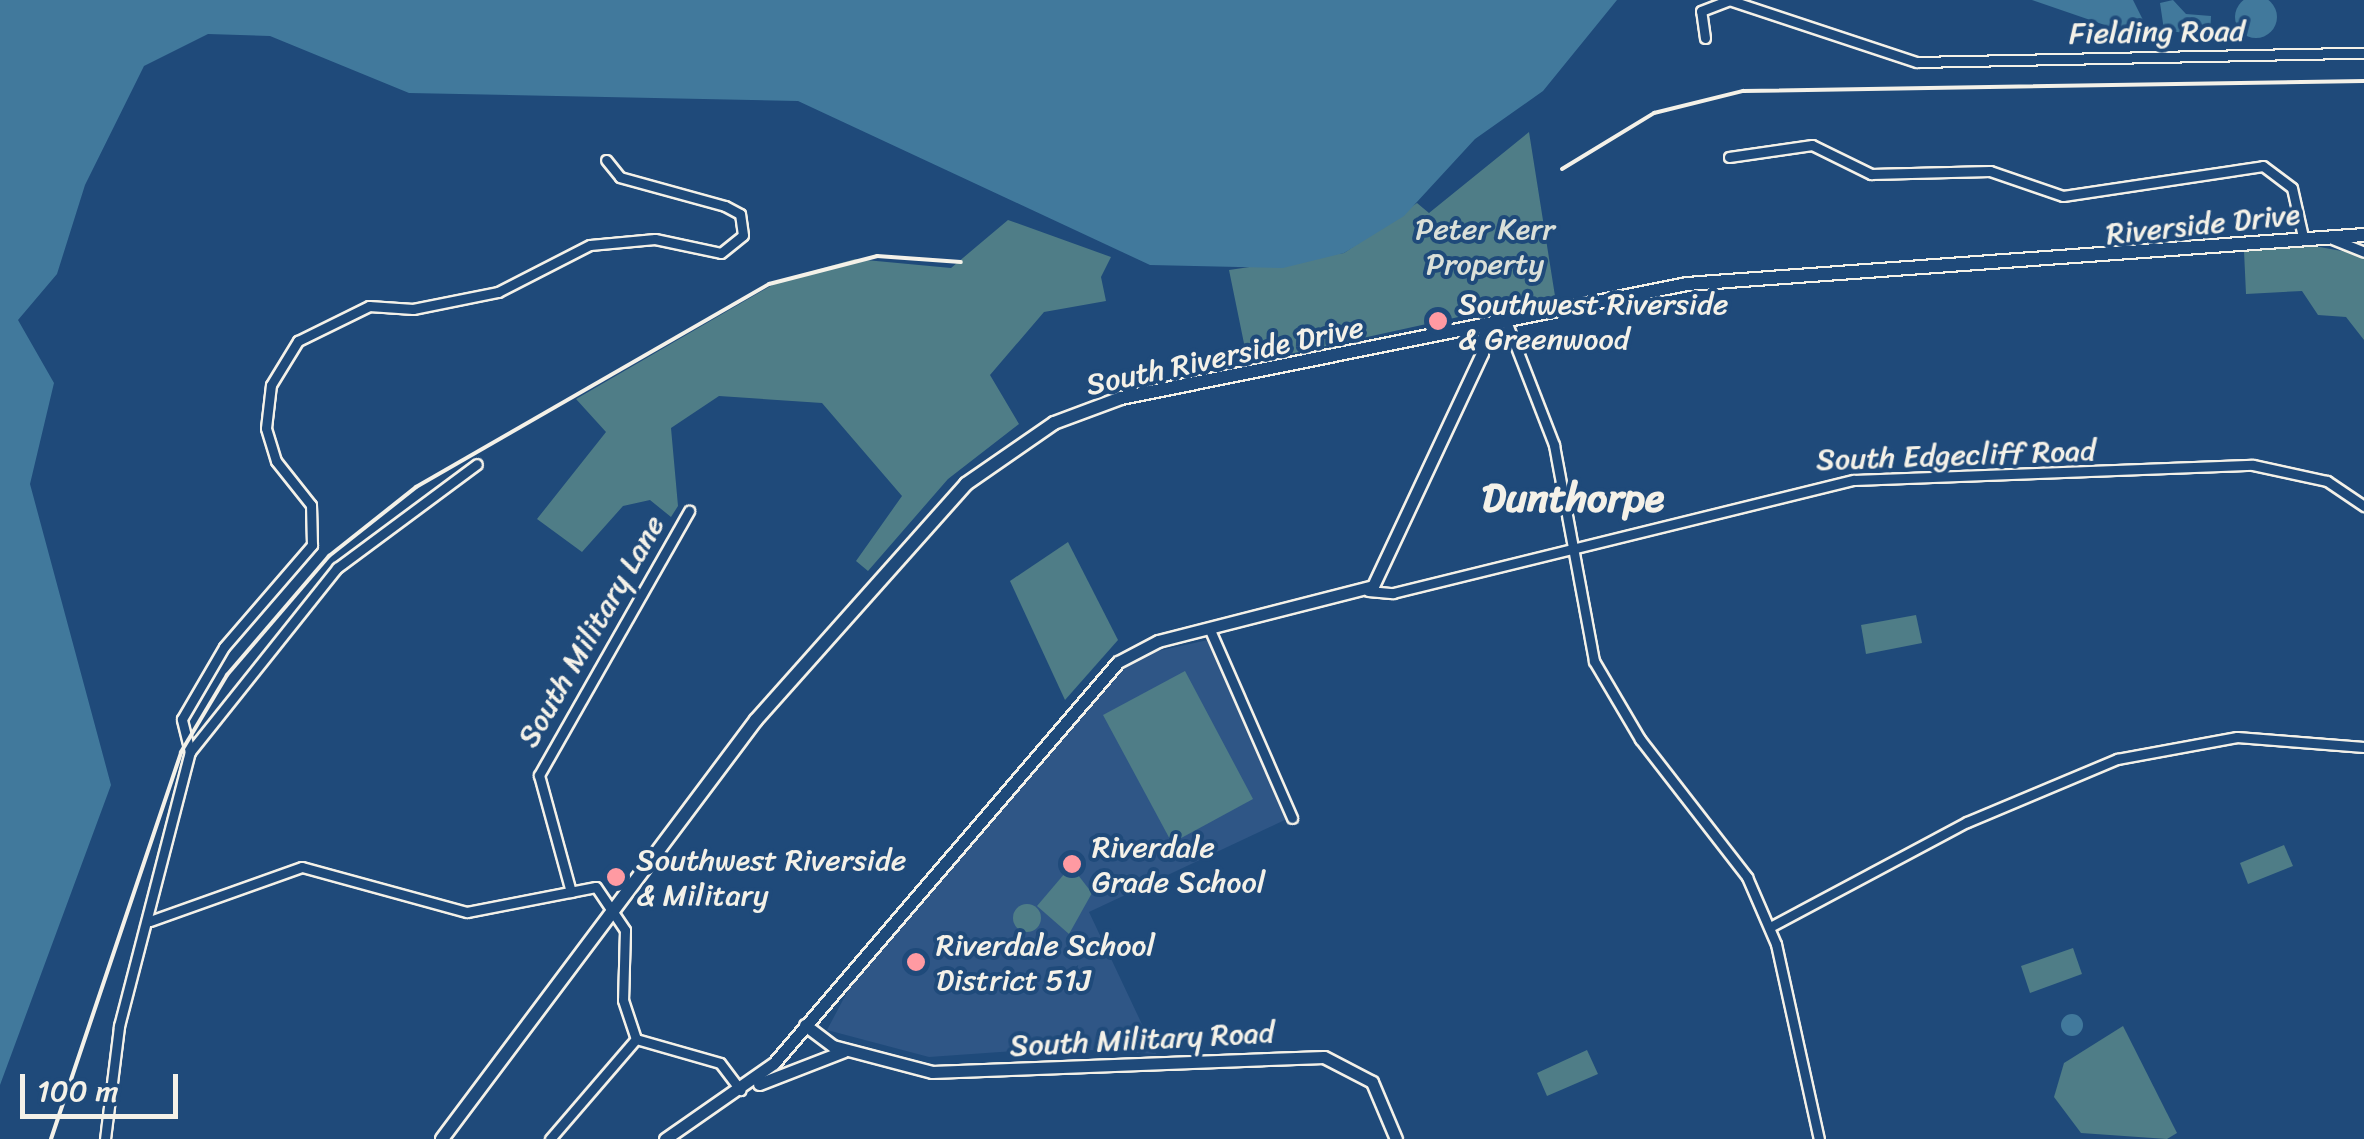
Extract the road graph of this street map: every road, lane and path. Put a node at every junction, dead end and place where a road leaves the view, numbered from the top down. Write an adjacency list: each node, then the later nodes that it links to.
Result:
1 (1705, 38): 2 (street, Fielding Road)
2 (2364, 53)
3 (1730, 157): 7 (street)
4 (606, 160): 19 (street)
5 (2364, 235): 6 (main road, Riverside Drive)
6 (2327, 236): 7 (main road, Riverside Drive); 8 (street)
7 (2303, 237): 9 (main road, Riverside Drive)
8 (2364, 252)
9 (2048, 264): 10 (main road, South Riverside Drive)
10 (1506, 321): 11 (main road, South Riverside Drive); 15 (street)
11 (1485, 326): 16 (street); 22 (main road, South Riverside Drive)
12 (477, 464): 19 (street)
13 (2364, 506): 15 (street, South Edgecliff Road)
14 (689, 511): 21 (street, South Military Lane)
15 (1569, 548): 16 (street, South Edgecliff Road); 24 (street)
16 (1368, 591): 17 (street)
17 (1210, 630): 20 (street); 25 (street)
18 (2364, 747): 24 (street)
19 (190, 752): 23 (street)
20 (1292, 818)
21 (572, 892): 22 (street); 23 (street)
22 (615, 904): 26 (street); 30 (main road, South Riverside Drive)
23 (150, 922): 29 (street)
24 (1770, 927): 34 (street)
25 (805, 1026): 27 (street, South Military Road); 28 (street)
26 (636, 1039): 28 (street); 31 (street)
27 (848, 1051): 28 (street); 33 (street, South Military Road)
28 (741, 1092): 32 (street)
29 (106, 1139)
30 (442, 1139)
31 (550, 1139)
32 (665, 1139)
33 (1396, 1139)
34 (1819, 1139)

